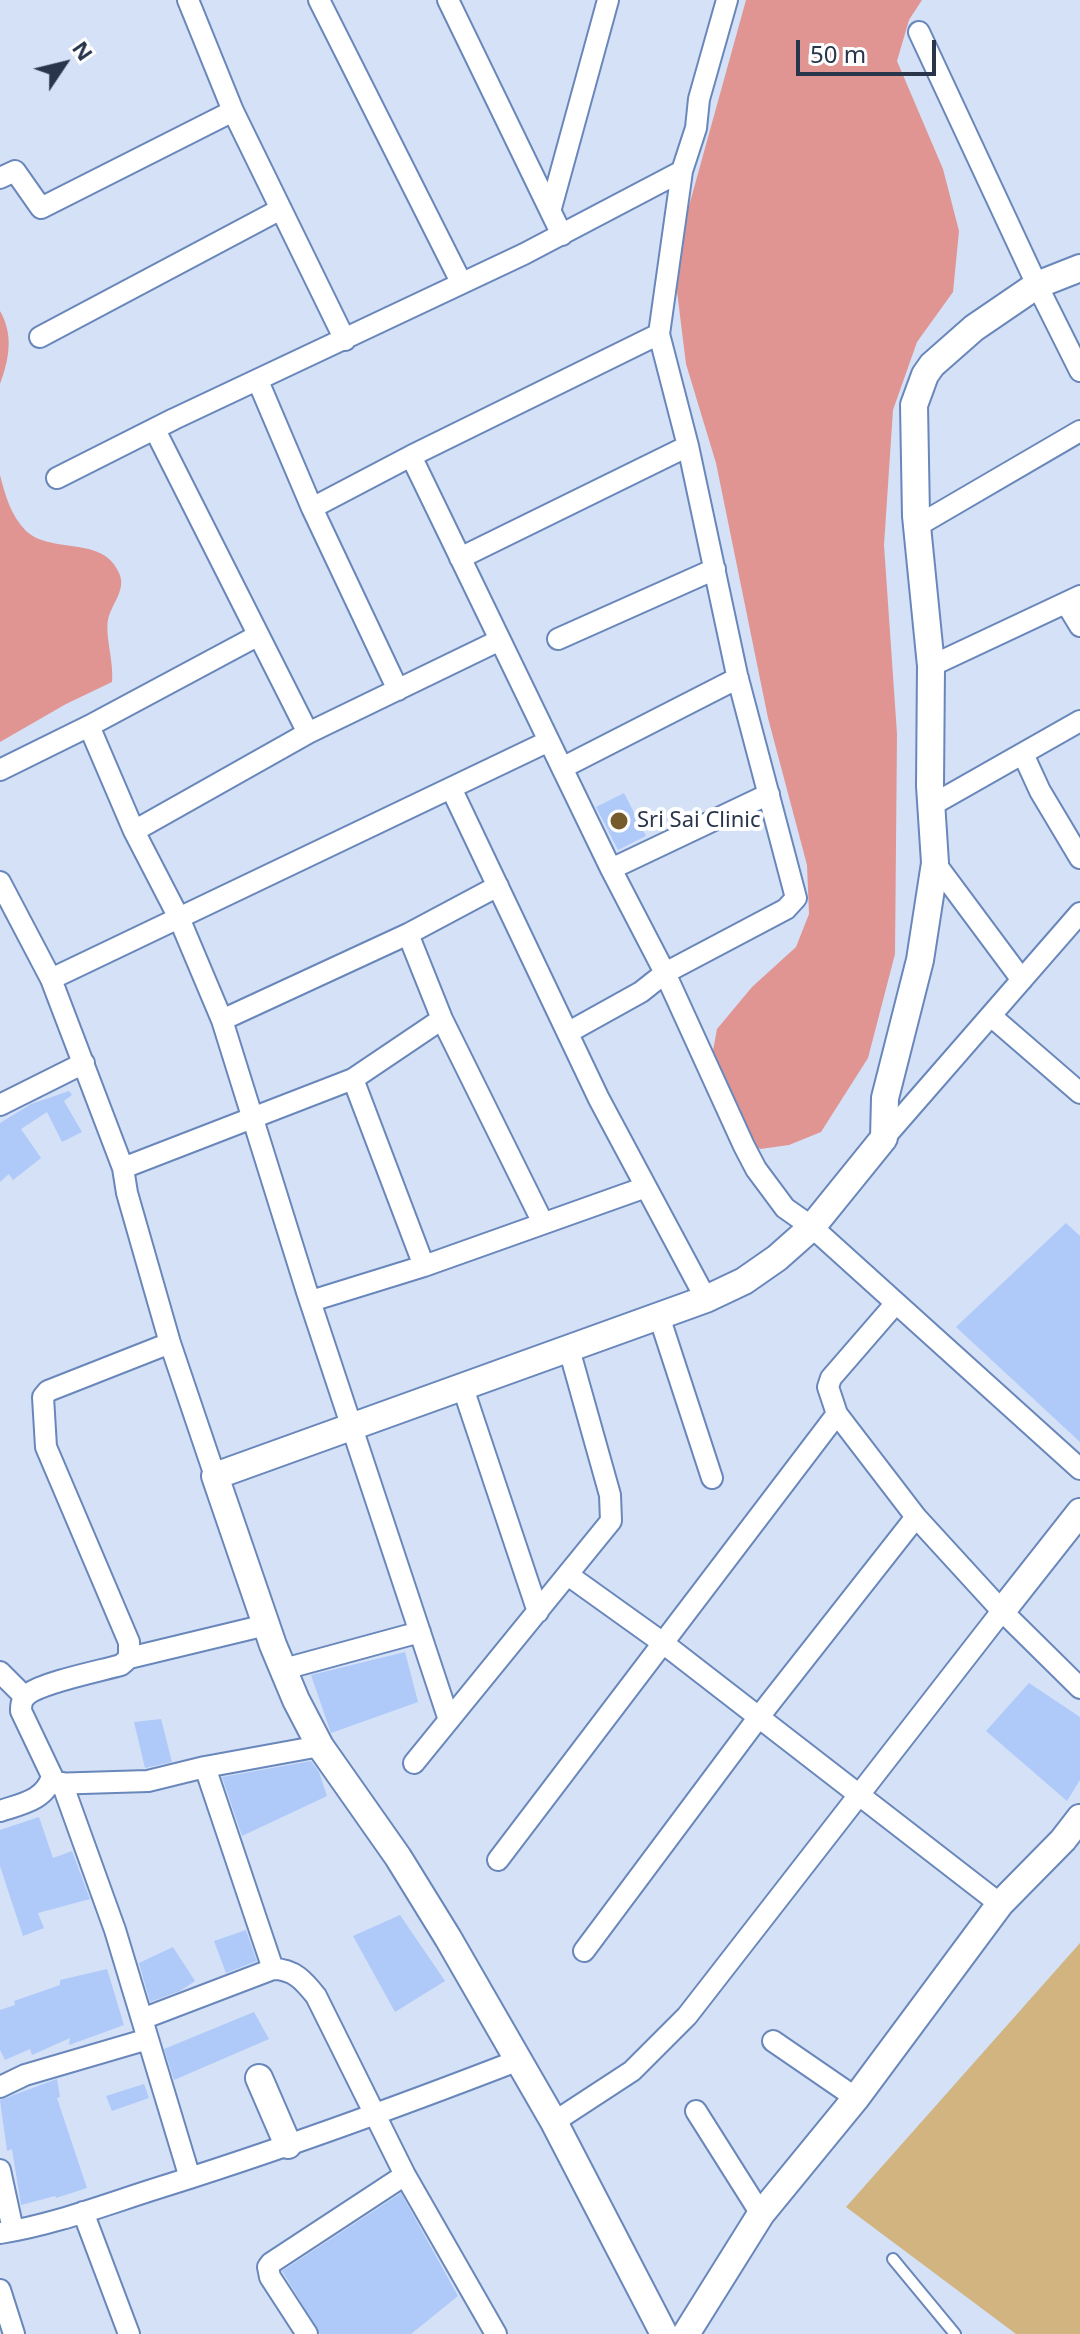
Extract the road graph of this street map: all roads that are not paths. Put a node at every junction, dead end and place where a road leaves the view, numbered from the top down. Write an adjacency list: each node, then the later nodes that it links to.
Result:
1 (188, 0): 7 (street)
2 (319, 0): 14 (street)
3 (448, 0): 10 (street)
4 (608, 0): 10 (street)
5 (727, 0): 8 (street)
6 (919, 32): 15 (street)
7 (233, 111): 9 (street); 11 (street)
8 (682, 171): 12 (street); 16 (street)
9 (0, 178)
10 (551, 208): 12 (street)
11 (281, 209): 17 (street); 18 (street)
12 (562, 235): 14 (street)
13 (1080, 268): 15 (street)
14 (461, 282): 18 (street)
15 (1037, 285): 19 (street); 27 (street)
16 (659, 334): 23 (street); 24 (street)
17 (40, 337)
18 (345, 340): 20 (street)
19 (1080, 371)
20 (258, 381): 21 (street); 26 (street)
21 (155, 430): 25 (street); 32 (street)
22 (1080, 431): 27 (street)
23 (688, 446): 28 (street); 29 (street)
24 (411, 456): 26 (street); 28 (street)
25 (57, 478)
26 (312, 508): 37 (street)
27 (917, 526): 35 (street)
28 (460, 558): 34 (street)
29 (715, 569): 33 (street); 36 (street)
30 (1073, 600): 31 (street); 35 (street)
31 (1080, 626)
32 (257, 636): 39 (street); 40 (street)
33 (558, 639)
34 (500, 640): 37 (street); 41 (street)
35 (931, 666): 47 (street)
36 (738, 678): 43 (street); 46 (street)
37 (398, 690): 40 (street)
38 (1080, 721): 42 (street)
39 (89, 726): 44 (street); 48 (street)
40 (308, 733): 48 (street)
41 (549, 741): 43 (street); 45 (street)
42 (1023, 754): 47 (street); 49 (street)
43 (562, 768): 51 (street)
44 (0, 770)
45 (451, 788): 53 (street); 55 (street)
46 (769, 794): 51 (street); 57 (street)
47 (932, 805): 50 (street)
48 (134, 831): 55 (street)
49 (1080, 858)
50 (935, 863): 59 (street); 69 (street)
51 (611, 869): 57 (street)
52 (0, 882): 58 (street)
53 (498, 886): 56 (street); 63 (street)
54 (1080, 913): 59 (street)
55 (179, 918): 58 (street); 62 (street)
56 (408, 934): 61 (street); 62 (street)
57 (665, 973): 63 (street); 73 (street)
58 (51, 979): 64 (street)
59 (1022, 980): 60 (street)
60 (991, 1016): 66 (street); 69 (street)
61 (442, 1019): 65 (street); 72 (street)
62 (222, 1020): 68 (street)
63 (569, 1032): 71 (street)
64 (84, 1063): 67 (street); 70 (street)
65 (353, 1079): 68 (street); 74 (street)
66 (1080, 1093)
67 (0, 1105)
68 (253, 1116): 70 (street); 76 (street)
69 (884, 1138): 73 (street)
70 (123, 1168): 79 (street)
71 (646, 1187): 72 (street); 75 (street)
72 (543, 1223): 74 (street)
73 (812, 1227): 75 (street); 77 (street)
74 (424, 1266): 76 (street)
75 (706, 1299): 78 (street)
76 (311, 1301): 83 (street)
77 (896, 1303): 82 (street); 84 (street)
78 (659, 1316): 80 (street); 86 (street)
79 (170, 1343): 85 (street); 95 (street)
80 (569, 1349): 81 (street); 89 (street)
81 (463, 1388): 83 (street); 91 (street)
82 (837, 1414): 88 (street); 94 (street)
83 (352, 1428): 85 (street); 93 (street)
84 (1080, 1469)
85 (215, 1476): 92 (street)
86 (712, 1478)
87 (1080, 1512): 90 (street)
88 (916, 1517): 90 (street); 100 (street)
89 (568, 1575): 91 (street); 94 (street)
90 (1002, 1611): 98 (street); 106 (street)
91 (538, 1612): 101 (street)
92 (266, 1625): 95 (street); 96 (street)
93 (420, 1632): 96 (street); 101 (street)
94 (663, 1643): 100 (street); 109 (street)
95 (129, 1658): 99 (street)
96 (284, 1669): 102 (street)
97 (0, 1672): 99 (street)
98 (1080, 1688)
99 (25, 1697): 105 (street)
100 (758, 1718): 106 (street); 111 (street)
101 (449, 1720): 103 (street)
102 (320, 1746): 104 (street); 116 (street)
103 (414, 1763)
104 (205, 1767): 105 (street); 112 (street)
105 (56, 1783): 107 (street); 113 (street)
106 (857, 1796): 110 (street); 122 (street)
107 (0, 1811)
108 (1080, 1818): 110 (street)
109 (498, 1860)
110 (1000, 1904): 119 (street)
111 (584, 1951)
112 (273, 1969): 113 (street); 121 (street)
113 (142, 2019): 114 (street)
114 (148, 2039): 118 (street); 126 (street)
115 (773, 2041): 119 (street)
116 (519, 2060): 121 (street); 122 (street)
117 (259, 2078): 123 (street)
118 (0, 2087)
119 (856, 2098): 128 (street)
120 (696, 2111): 128 (street)
121 (373, 2116): 123 (street); 125 (street)
122 (554, 2122): 136 (street)
123 (288, 2145): 126 (street)
124 (0, 2170): 129 (street)
125 (405, 2175): 134 (street); 135 (street)
126 (190, 2178): 127 (street)
127 (83, 2212): 129 (street); 133 (street)
128 (761, 2214): 137 (street)
129 (7, 2232)
130 (893, 2259): 138 (lane)
131 (0, 2290): 132 (street)
132 (14, 2334)
133 (129, 2334)
134 (307, 2334)
135 (496, 2334)
136 (664, 2334)
137 (686, 2334)
138 (955, 2334)

